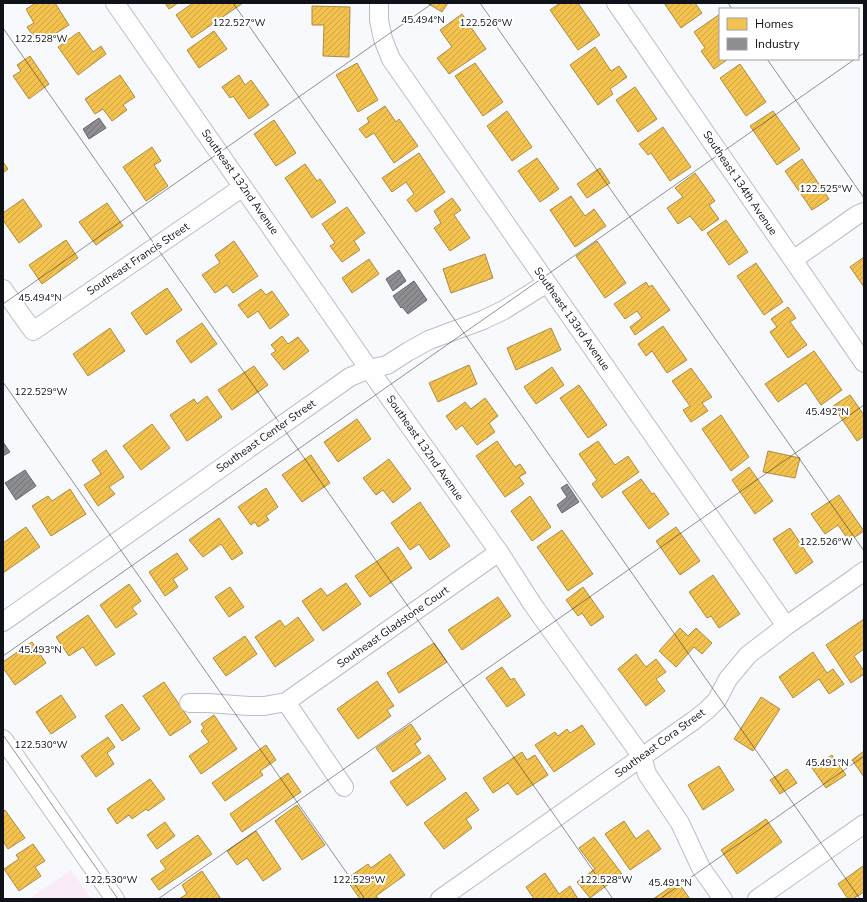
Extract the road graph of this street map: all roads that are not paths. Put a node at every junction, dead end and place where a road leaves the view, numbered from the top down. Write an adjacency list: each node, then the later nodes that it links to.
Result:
1 (115, 3): 4 (street, Southeast 132nd Avenue)
2 (379, 3): 7 (street, Southeast 133rd Avenue)
3 (616, 3): 6 (street, Southeast 134th Avenue)
4 (243, 187): 8 (street, Southeast Francis Street); 10 (street, Southeast 132nd Avenue)
5 (864, 212): 6 (street)
6 (793, 260): 9 (street, Southeast 134th Avenue)
7 (547, 283): 10 (street, Southeast Center Street); 14 (street, Southeast 133rd Avenue)
8 (3, 289)
9 (864, 363)
10 (369, 369): 11 (street, Southeast 132nd Avenue); 13 (street, Southeast Center Street)
11 (499, 552): 15 (street, Southeast Gladstone Court); 18 (street, Southeast 132nd Avenue)
12 (864, 571): 14 (street, Southeast Cora Street)
13 (3, 622)
14 (786, 626): 18 (street, Southeast Cora Street)
15 (286, 702): 16 (street); 19 (street)
16 (189, 703)
17 (3, 739): 22 (street)
18 (642, 757): 21 (street, Southeast Cora Street); 23 (street, Southeast 132nd Avenue)
19 (344, 787)
20 (864, 824): 24 (street)
21 (449, 897)
22 (115, 899)
23 (723, 899)
24 (757, 899)

